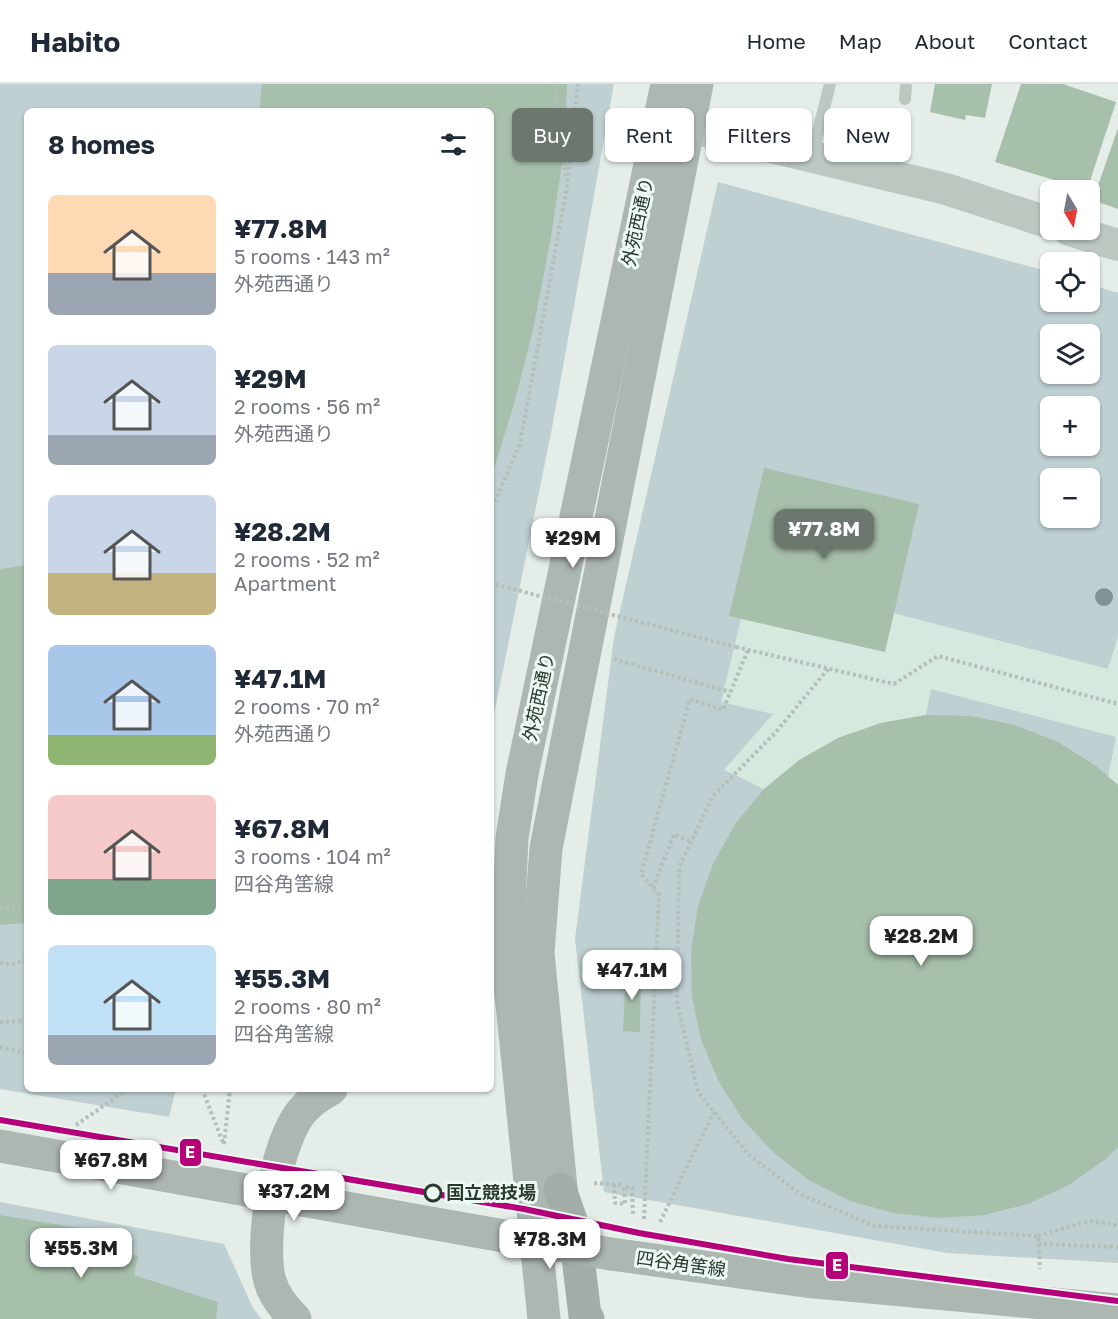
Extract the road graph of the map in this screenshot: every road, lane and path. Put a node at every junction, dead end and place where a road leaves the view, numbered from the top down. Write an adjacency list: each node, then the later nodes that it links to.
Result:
1 (555, 84): 12 (path)
2 (578, 84): 12 (path)
3 (667, 84): 8 (main road, 外苑西通り)
4 (696, 84): 9 (main road, 外苑西通り)
5 (830, 84): 10 (lane)
6 (906, 84): 7 (lane)
7 (904, 99)
8 (671, 108)
9 (682, 108)
10 (812, 156): 13 (street)
11 (666, 162): 30 (main road, 外苑西通り)
12 (567, 186): 16 (path)
13 (1040, 220)
14 (1100, 239): 15 (street)
15 (1118, 245)
16 (494, 504)
17 (494, 584): 18 (path, bridge)
18 (748, 650): 20 (path); 21 (path)
19 (613, 658): 21 (path)
20 (828, 669): 22 (path); 23 (path)
21 (730, 692): 24 (path)
22 (1118, 704)
23 (691, 842): 24 (path); 38 (path)
24 (653, 888): 47 (path)
25 (24, 906): 26 (path)
26 (0, 908)
27 (24, 960): 28 (path)
28 (0, 963)
29 (24, 1021): 31 (path)
30 (515, 1021): 44 (main road, 外苑西通り); 56 (main road, 外苑西通り)
31 (0, 1022)
32 (0, 1047): 33 (path)
33 (24, 1052)
34 (125, 1092): 39 (path)
35 (203, 1092): 36 (path)
36 (230, 1092)
37 (327, 1092): 45 (main road)
38 (714, 1112): 48 (path); 50 (path)
39 (76, 1125)
40 (0, 1146): 45 (main road, 四谷角筈線)
41 (594, 1183): 42 (path)
42 (614, 1184): 43 (path); 46 (path)
43 (623, 1185)
44 (560, 1189): 57 (main road, 外苑西通り); 58 (highway)
45 (273, 1194): 54 (main road, 四谷角筈線, bridge); 55 (main road)
46 (633, 1217)
47 (644, 1219)
48 (660, 1222)
49 (1118, 1225): 50 (path)
50 (1038, 1236): 51 (path)
51 (1038, 1244): 52 (path); 53 (path)
52 (1118, 1247)
53 (1040, 1269)
54 (1118, 1310)
55 (295, 1319)
56 (544, 1319)
57 (576, 1319)
58 (588, 1319)

